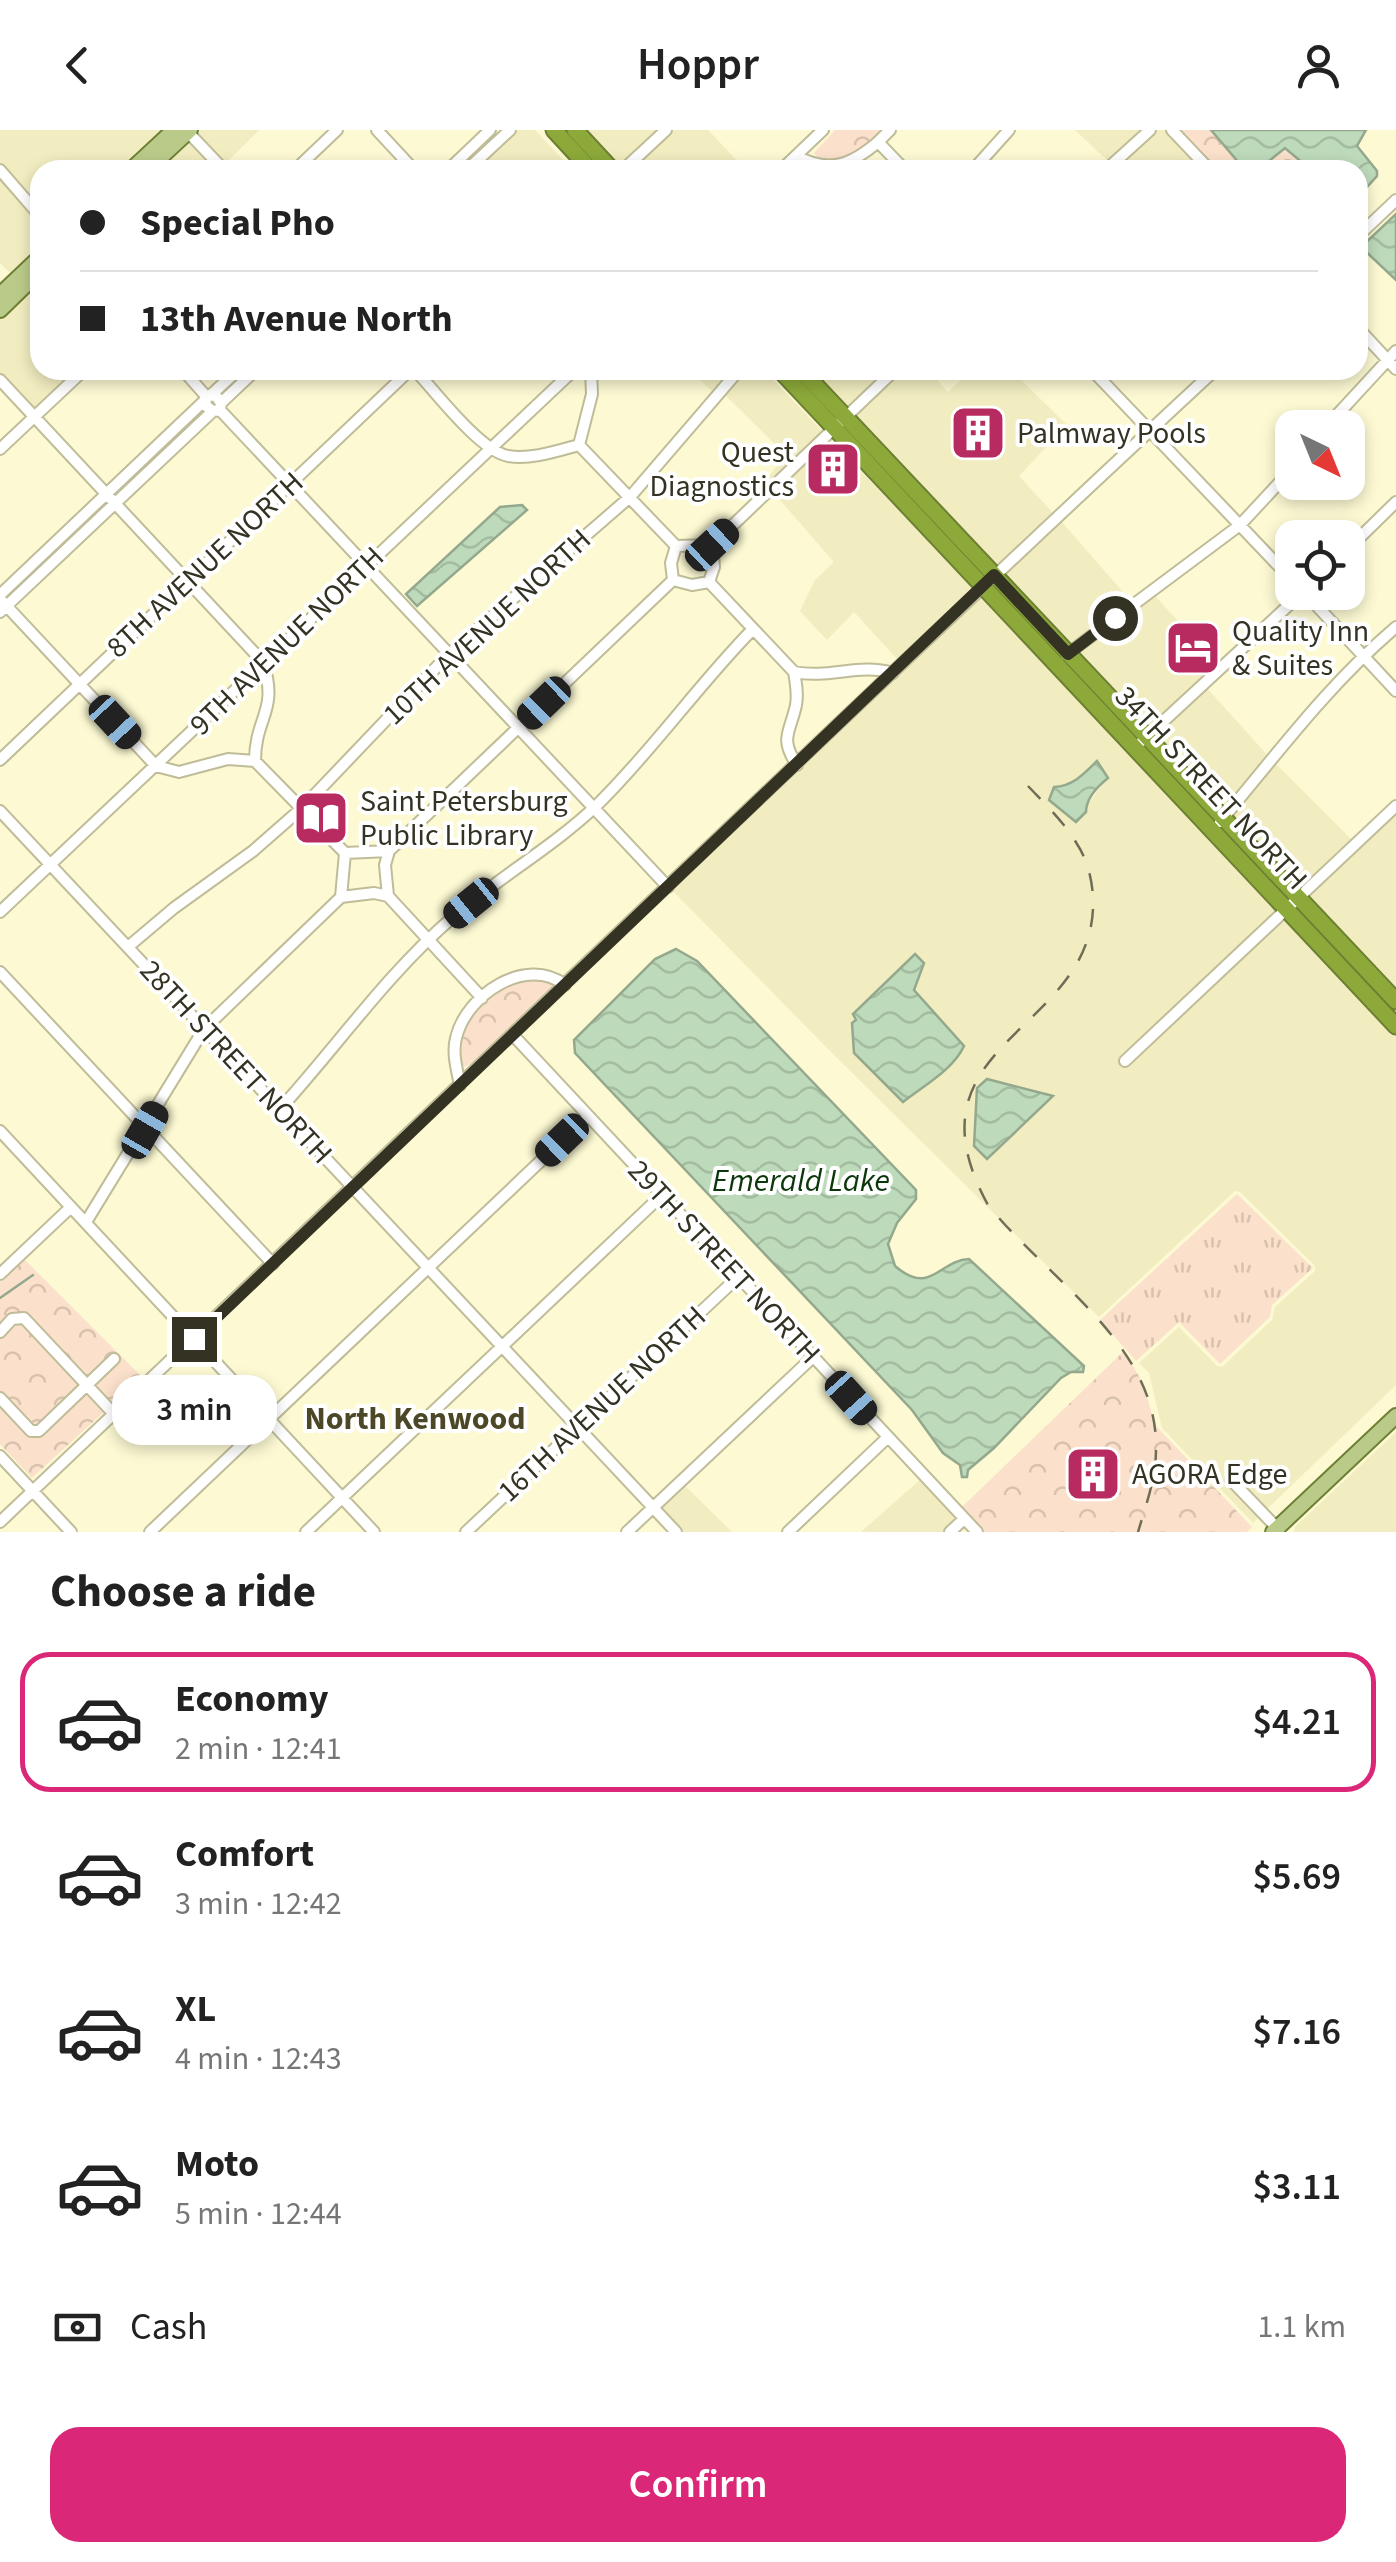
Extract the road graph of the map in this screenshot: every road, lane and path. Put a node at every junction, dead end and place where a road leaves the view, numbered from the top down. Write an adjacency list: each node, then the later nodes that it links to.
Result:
1 (337, 130): 19 (street)
2 (376, 130): 20 (street)
3 (490, 130): 21 (street)
4 (510, 130): 22 (street)
5 (554, 130): 23 (highway)
6 (575, 130): 24 (highway)
7 (666, 130): 25 (street)
8 (823, 130): 15 (street)
9 (890, 130): 14 (street)
10 (1009, 130): 30 (street)
11 (1150, 130): 31 (street)
12 (1172, 130): 32 (street)
13 (185, 131): 16 (main road); 17 (main road); 18 (street)
14 (878, 142): 28 (street); 29 (street)
15 (796, 156): 26 (street); 27 (street)
16 (145, 160)
17 (157, 160)
18 (214, 160)
19 (306, 160)
20 (404, 160)
21 (458, 160)
22 (478, 160)
23 (582, 160)
24 (603, 160)
25 (633, 160)
26 (792, 160)
27 (804, 160)
28 (851, 160)
29 (895, 160)
30 (983, 160)
31 (1117, 160)
32 (1200, 160)
33 (0, 170): 35 (street)
34 (1396, 200): 36 (street)
35 (30, 204)
36 (1368, 227)
37 (30, 266): 39 (main road)
38 (30, 282): 40 (main road)
39 (0, 294)
40 (0, 310)
41 (1368, 336): 42 (street)
42 (1391, 355): 43 (street); 61 (street)
43 (1396, 369)
44 (0, 380): 62 (street)
45 (73, 380): 62 (street)
46 (192, 380): 59 (street)
47 (227, 380): 59 (street)
48 (246, 380): 60 (street)
49 (401, 380): 68 (street, 8TH AVENUE NORTH)
50 (422, 380): 67 (street)
51 (563, 380): 67 (street, 9TH AVENUE NORTH)
52 (591, 380): 65 (street)
53 (730, 380): 70 (street, 10TH AVENUE NORTH)
54 (792, 380): 63 (highway, 34TH STREET NORTH)
55 (808, 380): 63 (highway, 34TH STREET NORTH)
56 (884, 380): 63 (street)
57 (1102, 380): 64 (street)
58 (1203, 380): 64 (street)
59 (207, 397): 60 (street); 71 (street)
60 (218, 408): 68 (street); 71 (street)
61 (1341, 410)
62 (34, 417): 66 (street); 71 (street)
63 (840, 422): 75 (street); 80 (highway, 34TH STREET NORTH)
64 (1150, 430): 73 (street); 80 (street)
65 (579, 445): 67 (street); 70 (street)
66 (0, 449)
67 (490, 449): 78 (street, 9TH AVENUE NORTH)
68 (291, 484): 78 (street); 81 (street, 8TH AVENUE NORTH)
69 (1275, 487): 73 (street)
70 (630, 496): 76 (street); 88 (street, 10TH AVENUE NORTH)
71 (110, 499): 81 (street); 83 (street)
72 (1396, 502): 74 (street)
73 (1240, 525): 77 (street); 90 (street)
74 (1365, 532)
75 (712, 545): 76 (street); 82 (street)
76 (676, 546): 79 (street)
77 (1275, 562)
78 (366, 565): 88 (street); 91 (street, 9TH AVENUE NORTH)
79 (673, 580): 82 (street); 96 (street)
80 (989, 580): 90 (highway, 34TH STREET NORTH); 93 (street)
81 (188, 581): 91 (street); 94 (street, 8TH AVENUE NORTH)
82 (708, 582): 87 (street)
83 (2, 603): 94 (street)
84 (1283, 610): 97 (street)
85 (1320, 610): 89 (street)
86 (1396, 627): 89 (street)
87 (753, 629): 92 (street); 104 (street)
88 (449, 654): 96 (street); 103 (street, 10TH AVENUE NORTH)
89 (1363, 655): 95 (street); 106 (street)
90 (1062, 658): 97 (highway, 34TH STREET NORTH)
91 (263, 662): 99 (street); 100 (street, 9TH AVENUE NORTH)
92 (794, 672): 93 (street); 101 (street)
93 (893, 673): 101 (street)
94 (80, 684): 98 (street, 8TH AVENUE NORTH); 100 (street)
95 (1396, 691)
96 (518, 728): 104 (street); 107 (street)
97 (1140, 742): 106 (highway, 34TH STREET NORTH)
98 (0, 760)
99 (255, 761): 100 (street); 103 (street)
100 (156, 766): 109 (street, 9TH AVENUE NORTH)
101 (796, 766): 110 (street)
102 (1396, 806): 113 (street)
103 (302, 808): 108 (street); 116 (street, 10TH AVENUE NORTH)
104 (594, 808): 110 (street); 115 (street)
105 (0, 811): 109 (street, 28TH STREET NORTH)
106 (1218, 824): 113 (highway, 34TH STREET NORTH)
107 (389, 852): 108 (street); 111 (street)
108 (345, 853): 112 (street)
109 (49, 863): 114 (street, 9TH AVENUE NORTH); 116 (street, 28TH STREET NORTH)
110 (668, 888): 118 (street)
111 (388, 896): 112 (street); 115 (street)
112 (341, 898): 122 (street)
113 (1292, 903): 120 (highway, 34TH STREET NORTH); 121 (highway, 34TH STREET NORTH); 124 (street)
114 (0, 912)
115 (428, 940): 119 (street); 126 (street)
116 (129, 946): 122 (street, 28TH STREET NORTH)
117 (0, 972): 128 (street)
118 (564, 985): 119 (street); 123 (street)
119 (482, 998): 125 (street)
120 (1396, 1001)
121 (1396, 1026)
122 (204, 1028): 126 (street, 28TH STREET NORTH); 128 (street)
123 (512, 1035): 125 (street); 127 (street, 29TH STREET NORTH)
124 (1126, 1061)
125 (460, 1085): 130 (street)
126 (280, 1110): 130 (street, 28TH STREET NORTH)
127 (588, 1116): 131 (street, 29TH STREET NORTH); 135 (street)
128 (145, 1130): 133 (street); 134 (street)
129 (0, 1131): 132 (street)
130 (354, 1188): 134 (street); 135 (street, 28TH STREET NORTH)
131 (662, 1195): 137 (street, 29TH STREET NORTH); 140 (street)
132 (71, 1207): 133 (street); 136 (street)
133 (86, 1222): 139 (street)
134 (273, 1264): 139 (street)
135 (428, 1268): 140 (street, 28TH STREET NORTH); 147 (street)
136 (0, 1274)
137 (738, 1276): 141 (street, 29TH STREET NORTH); 148 (street, 16TH AVENUE NORTH)
138 (0, 1332): 143 (street)
139 (194, 1339): 145 (street); 147 (street)
140 (503, 1348): 148 (street, 28TH STREET NORTH); 153 (street)
141 (813, 1356): 149 (street, 29TH STREET NORTH); 154 (street)
142 (114, 1359): 143 (street)
143 (88, 1386): 144 (street); 145 (street)
144 (0, 1398)
145 (114, 1414): 152 (street)
146 (1396, 1416): 157 (main road)
147 (270, 1420): 153 (street); 159 (street)
148 (578, 1428): 154 (street, 28TH STREET NORTH); 162 (street, 16TH AVENUE NORTH)
149 (887, 1438): 155 (street, 29TH STREET NORTH); 165 (street)
150 (0, 1456): 152 (street)
151 (1231, 1480): 157 (street)
152 (32, 1492): 156 (street); 158 (street)
153 (342, 1498): 160 (street); 161 (street)
154 (653, 1507): 163 (street); 164 (street, 28TH STREET NORTH)
155 (964, 1519): 166 (street); 167 (street, 29TH STREET NORTH)
156 (0, 1522)
157 (1277, 1531)
158 (71, 1532)
159 (150, 1532)
160 (306, 1532)
161 (374, 1532)
162 (466, 1532)
163 (627, 1532)
164 (676, 1532)
165 (788, 1532)
166 (950, 1532)
167 (977, 1532)

